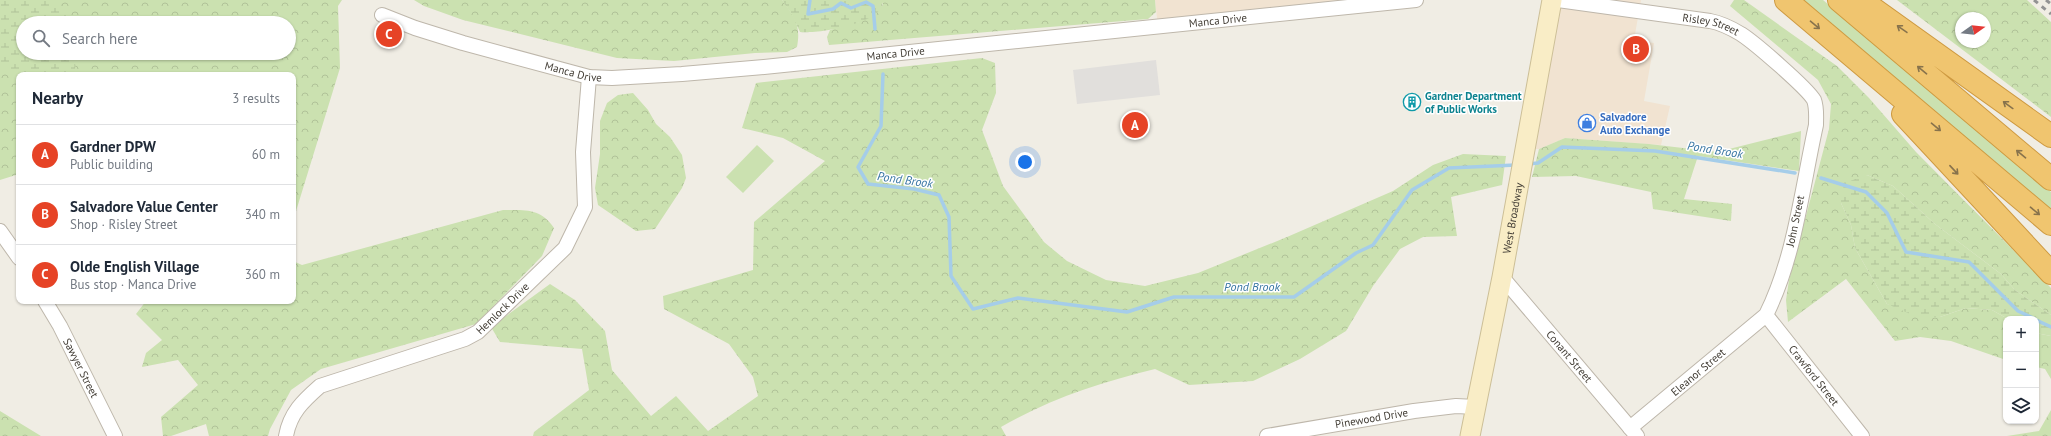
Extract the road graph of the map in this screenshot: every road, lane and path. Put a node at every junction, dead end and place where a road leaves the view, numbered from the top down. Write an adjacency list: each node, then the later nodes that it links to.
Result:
1 (1416, 0): 9 (street, Manca Drive)
2 (1552, 0): 17 (main road, West Broadway)
3 (1558, 0): 10 (street, Risley Street)
4 (1786, 0): 8 (highway, one-way to 8)
5 (1839, 0): 12 (highway, one-way to 5)
6 (1861, 0): 11 (highway, one-way to 6)
7 (382, 15): 9 (street, Manca Drive)
8 (1843, 48): 13 (highway, one-way to 13); 16 (highway, one-way to 16)
9 (589, 78): 23 (street, Hemlock Drive)
10 (1816, 124): 19 (street, John Street)
11 (2051, 136)
12 (2051, 179)
13 (2051, 224)
14 (0, 231): 15 (street)
15 (16, 254)
16 (2051, 273)
17 (1502, 277): 20 (main road, West Broadway); 21 (street, Conant Street)
18 (47, 304): 22 (street, Sawyer Street)
19 (1766, 315): 21 (street, Eleanor Street); 26 (street, Crawford Street)
20 (1476, 407): 24 (street, Pinewood Drive); 25 (main road, West Broadway)
21 (1634, 432)
22 (115, 436)
23 (286, 436)
24 (1267, 436)
25 (1470, 436)
26 (1862, 436)

